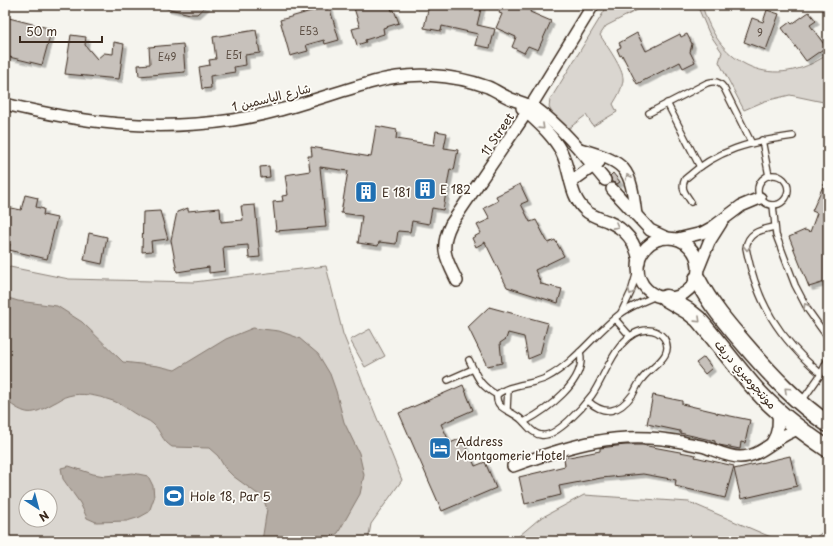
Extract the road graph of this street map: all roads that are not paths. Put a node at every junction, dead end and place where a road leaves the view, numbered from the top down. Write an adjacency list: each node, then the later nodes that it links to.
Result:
1 (593, 5): 4 (street, 11 Street)
2 (667, 103): 5 (lane); 8 (lane); 12 (lane)
3 (5, 104): 4 (street, شارع الياسمين 1)
4 (529, 110): 9 (street); 14 (street, one-way to 14); 24 (street, 11 Street)
5 (649, 113)
6 (793, 136): 7 (lane)
7 (762, 140): 8 (lane); 13 (lane)
8 (751, 142): 12 (lane)
9 (580, 149): 10 (street); 11 (street)
10 (606, 157): 11 (street); 18 (street, one-way to 10)
11 (593, 166): 14 (street); 18 (street)
12 (700, 167): 16 (lane)
13 (769, 176): 15 (lane); 17 (lane)
14 (571, 182): 22 (street, one-way to 22)
15 (760, 198): 17 (lane); 19 (street)
16 (691, 202)
17 (773, 205): 20 (lane)
18 (636, 215): 21 (street)
19 (723, 219): 21 (street); 23 (street)
20 (774, 227): 29 (lane, one-way to 20); 34 (lane, one-way to 34)
21 (672, 238): 22 (street); 23 (street)
22 (638, 265): 25 (street); 26 (lane, one-way to 26)
23 (698, 273): 25 (street); 39 (street, مونتجوميري دريف, one-way to 23)
24 (457, 281)
25 (661, 297): 26 (lane); 41 (street, مونتجوميري دريف, one-way to 41)
26 (620, 314): 27 (lane)
27 (615, 319): 28 (lane); 30 (lane)
28 (630, 336): 38 (lane); 38 (lane)
29 (828, 338)
30 (580, 352): 36 (lane); 42 (lane)
31 (828, 359): 34 (lane)
32 (469, 360): 33 (lane)
33 (473, 369): 35 (lane); 37 (lane)
34 (820, 374): 39 (lane)
35 (448, 380)
36 (508, 389): 37 (lane); 40 (lane)
37 (497, 395): 40 (lane)
38 (588, 401): 42 (lane)
39 (801, 403): 43 (street, مونتجوميري دريف)
40 (507, 409): 42 (lane)
41 (777, 410): 44 (street, مونتجوميري دريف); 45 (street)
42 (524, 422)
43 (828, 424)
44 (800, 429): 45 (street); 46 (street, مونتجوميري دريف)
45 (772, 444): 47 (street)
46 (828, 449)
47 (513, 466)

